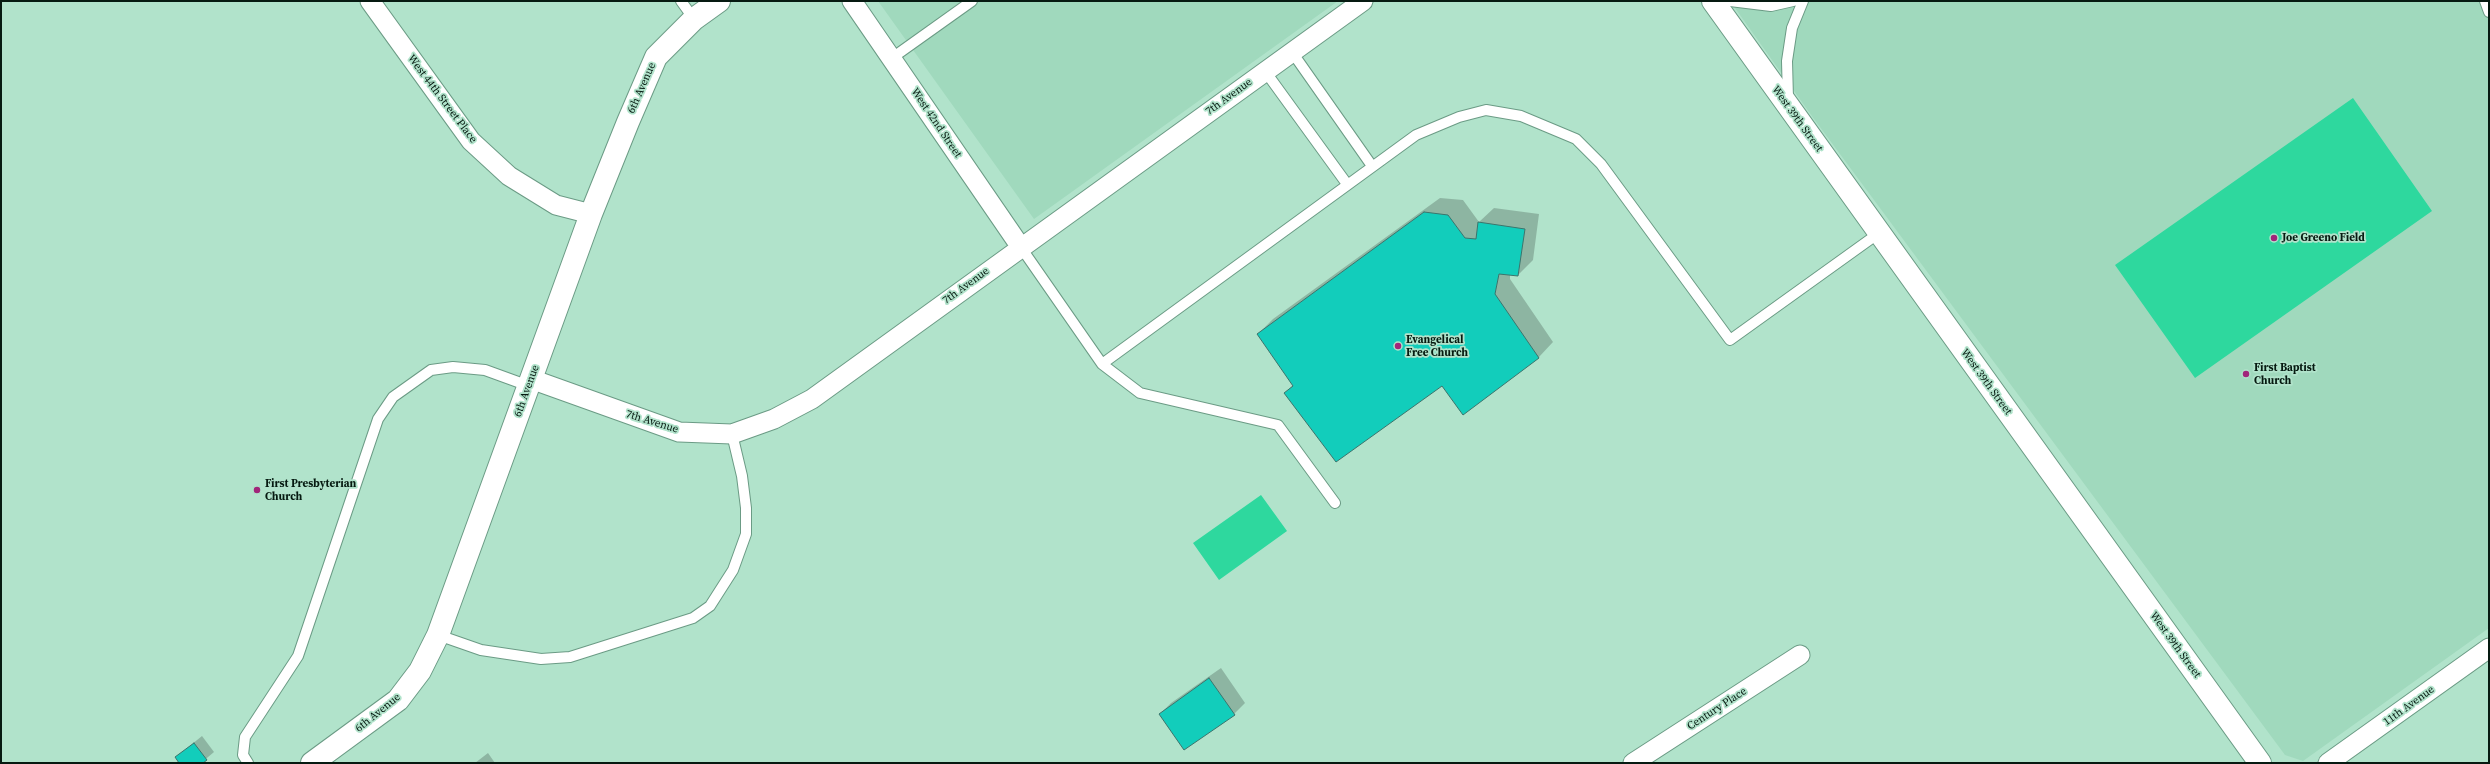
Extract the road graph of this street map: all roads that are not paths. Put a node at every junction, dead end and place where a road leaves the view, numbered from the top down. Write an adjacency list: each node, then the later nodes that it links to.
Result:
1 (370, 1): 20 (street, West 44th Street Place)
2 (681, 1): 13 (lane)
3 (719, 1): 13 (main road, 6th Avenue)
4 (852, 1): 15 (street, West 42nd Street)
5 (972, 1): 15 (lane)
6 (1363, 1): 14 (street, 7th Avenue)
7 (1713, 1): 17 (main road, West 39th Street)
8 (1730, 1): 9 (lane)
9 (1793, 1)
10 (1803, 1): 17 (lane)
11 (2485, 1): 12 (lane)
12 (2489, 12)
13 (694, 19): 20 (main road, 6th Avenue)
14 (1292, 52): 16 (street, 7th Avenue); 18 (lane)
15 (892, 58): 22 (street, West 42nd Street)
16 (1265, 71): 19 (lane); 22 (street, 7th Avenue)
17 (1788, 106): 21 (main road, West 39th Street)
18 (1372, 166): 19 (lane); 21 (lane)
19 (1347, 184): 23 (lane)
20 (591, 214): 24 (main road, 6th Avenue)
21 (1879, 233): 33 (main road, West 39th Street)
22 (1020, 246): 23 (lane); 25 (street, 7th Avenue)
23 (1102, 364): 26 (lane)
24 (530, 382): 25 (street, 7th Avenue); 27 (main road, 6th Avenue); 30 (lane)
25 (732, 434): 27 (lane)
26 (1335, 503)
27 (438, 635): 31 (main road, 6th Avenue)
28 (2489, 648): 34 (street, 11th Avenue)
29 (1800, 655): 32 (street, Century Place)
30 (248, 763)
31 (312, 763)
32 (1634, 763)
33 (2260, 763)
34 (2328, 763)

